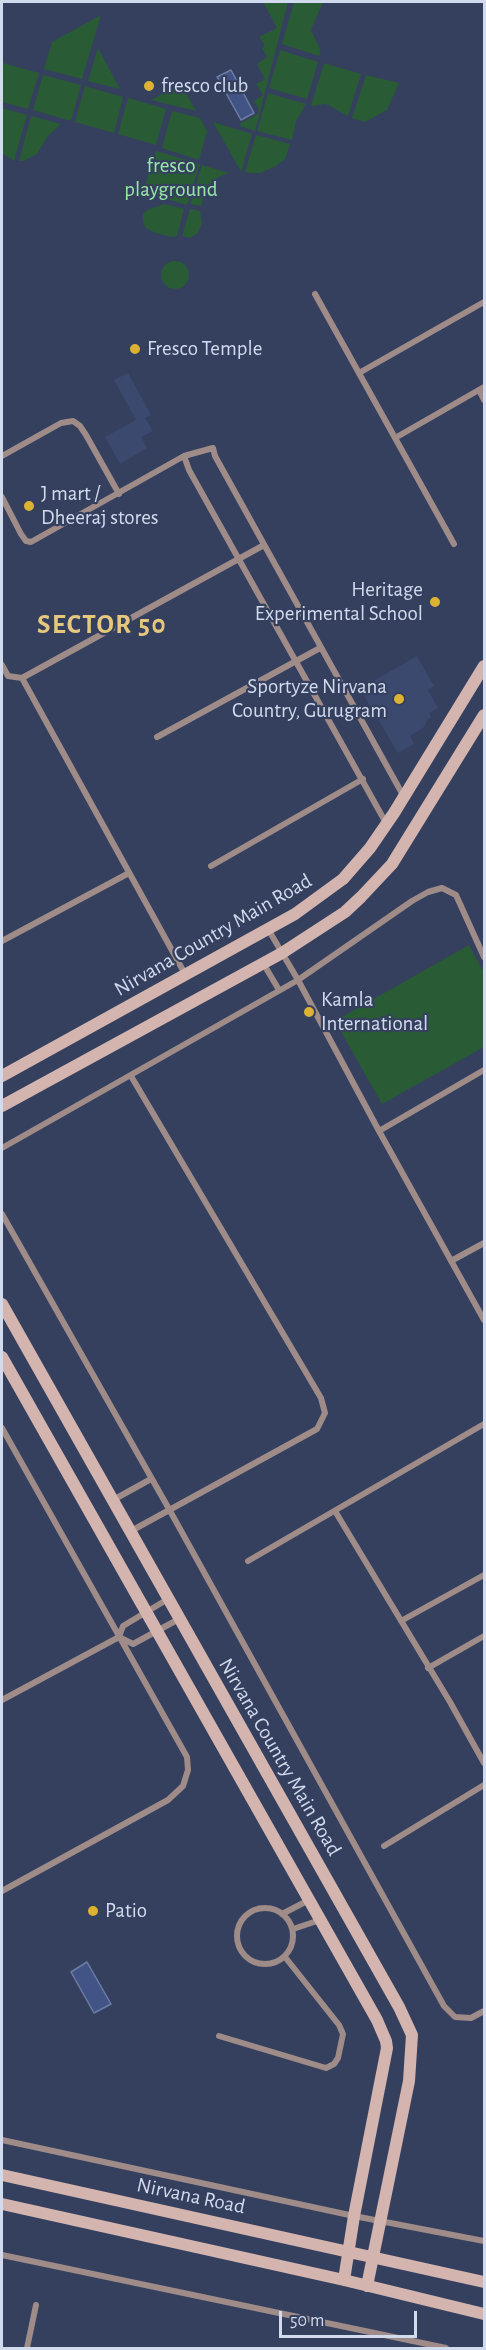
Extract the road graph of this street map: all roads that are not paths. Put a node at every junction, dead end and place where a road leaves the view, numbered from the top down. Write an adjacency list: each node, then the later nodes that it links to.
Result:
1 (315, 294): 3 (street)
2 (484, 302): 3 (street)
3 (359, 373): 6 (street)
4 (482, 389): 5 (street); 6 (street)
5 (484, 400)
6 (395, 438): 11 (street)
7 (2, 456): 9 (street)
8 (184, 456): 9 (street); 12 (street); 13 (street)
9 (119, 494): 10 (street)
10 (2, 497)
11 (454, 544)
12 (264, 545): 13 (street); 14 (street)
13 (238, 559): 15 (street); 18 (street)
14 (320, 648): 15 (street); 22 (street)
15 (296, 661): 20 (street); 21 (street)
16 (2, 665): 18 (street)
17 (484, 666): 22 (street, Nirvana Country Main Road)
18 (22, 678): 25 (street)
19 (484, 715): 28 (street)
20 (157, 737)
21 (363, 779): 23 (street); 24 (street)
22 (404, 798): 23 (street, Nirvana Country Main Road)
23 (387, 823): 26 (street, Nirvana Country Main Road)
24 (211, 866)
25 (129, 873): 27 (street); 31 (street)
26 (268, 929): 28 (street); 31 (street, Nirvana Country Main Road)
27 (2, 941)
28 (282, 953): 30 (street); 32 (street)
29 (484, 957): 32 (street)
30 (263, 963): 33 (street); 37 (street)
31 (186, 975): 35 (street, Nirvana Country Main Road)
32 (298, 980): 33 (street); 38 (street)
33 (279, 990): 36 (street)
34 (484, 1070): 38 (street)
35 (2, 1076)
36 (131, 1076): 39 (street); 50 (street)
37 (2, 1106)
38 (379, 1131): 42 (street)
39 (2, 1148)
40 (2, 1214): 48 (street)
41 (484, 1243): 42 (street)
42 (451, 1261): 44 (street)
43 (2, 1304): 49 (street, Nirvana Country Main Road)
44 (484, 1320)
45 (2, 1357): 56 (street)
46 (484, 1424): 51 (street)
47 (2, 1428): 61 (street)
48 (151, 1479): 49 (street); 50 (street)
49 (112, 1500): 52 (street, Nirvana Country Main Road)
50 (169, 1509): 52 (street); 73 (street)
51 (335, 1511): 53 (street); 58 (street)
52 (130, 1532): 55 (street, Nirvana Country Main Road)
53 (248, 1561)
54 (484, 1575): 58 (street)
55 (168, 1599): 56 (street); 57 (street, Nirvana Country Main Road)
56 (146, 1614): 59 (street); 61 (street)
57 (179, 1619): 59 (street); 79 (street, Nirvana Country Main Road)
58 (401, 1621): 62 (street)
59 (156, 1632): 61 (street); 68 (street)
60 (484, 1636): 62 (street)
61 (118, 1637): 63 (street); 67 (street)
62 (428, 1668): 64 (street)
63 (2, 1700)
64 (484, 1763)
65 (484, 1785): 66 (street)
66 (384, 1846)
67 (2, 1891)
68 (309, 1900): 69 (street); 70 (street)
69 (282, 1914): 71 (street); 72 (street)
70 (320, 1920): 71 (street); 78 (street)
71 (292, 1929): 72 (street)
72 (285, 1957): 74 (street)
73 (484, 2010)
74 (219, 2036)
75 (2, 2140): 78 (street)
76 (2, 2175): 81 (street, Nirvana Road)
77 (2, 2204): 84 (street)
78 (354, 2216): 79 (street); 81 (street)
79 (381, 2220): 80 (street); 83 (street, Nirvana Country Main Road)
80 (484, 2241)
81 (350, 2251): 83 (street, Nirvana Road); 84 (street)
82 (2, 2255): 90 (street)
83 (373, 2256): 85 (street, Nirvana Road); 86 (street)
84 (344, 2280): 86 (street)
85 (484, 2282)
86 (367, 2286): 88 (street)
87 (36, 2305): 89 (street)
88 (484, 2314)
89 (27, 2349)
90 (446, 2349)

